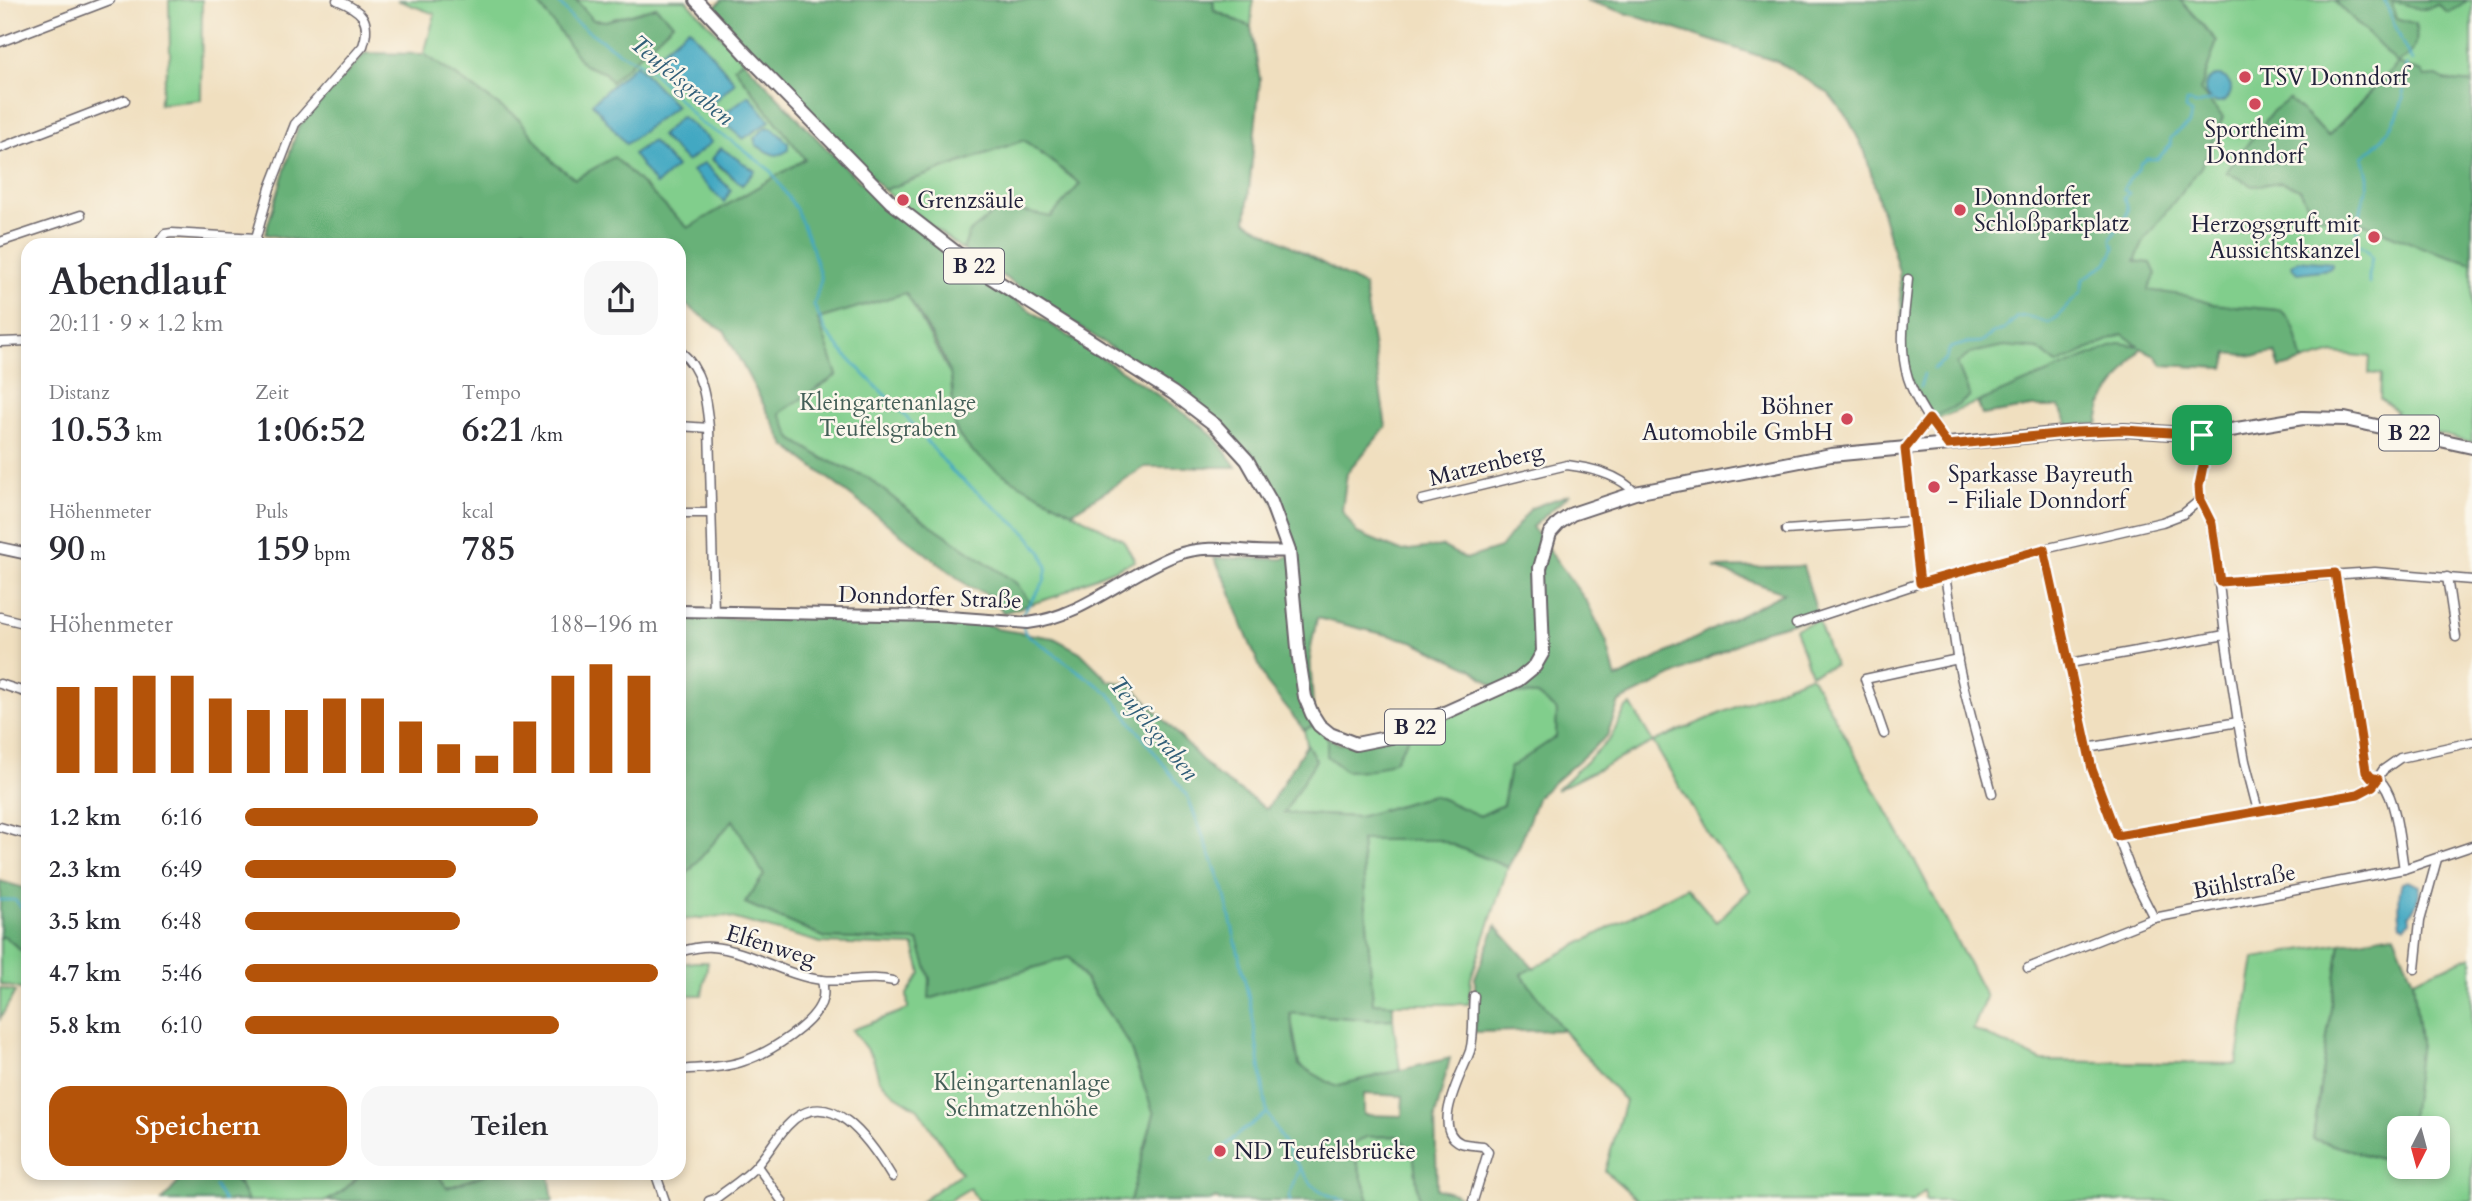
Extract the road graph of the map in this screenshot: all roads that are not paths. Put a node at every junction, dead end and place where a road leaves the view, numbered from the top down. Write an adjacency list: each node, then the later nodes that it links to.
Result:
1 (110, 0): 4 (street)
2 (337, 0): 10 (street)
3 (696, 0): 32 (main road, B 22)
4 (0, 42)
5 (125, 100): 6 (street)
6 (0, 148)
7 (81, 215): 11 (street)
8 (161, 238): 9 (street)
9 (222, 238)
10 (256, 238)
11 (0, 242)
12 (1908, 279): 16 (street)
13 (21, 341): 14 (street)
14 (0, 342)
15 (686, 357): 18 (street)
16 (1929, 419): 20 (street); 22 (street)
17 (686, 426): 18 (street)
18 (709, 428): 27 (street)
19 (2202, 435): 20 (main road, B 22); 21 (main road, B 22); 25 (street)
20 (1948, 445): 22 (main road, B 22)
21 (2472, 447)
22 (1905, 449): 23 (main road, B 22); 28 (street)
23 (1634, 494): 24 (street, Matzenberg); 32 (main road, B 22)
24 (1422, 500)
25 (2200, 500): 31 (street); 38 (street)
26 (686, 513): 27 (street)
27 (711, 513): 41 (street)
28 (1913, 521): 29 (street); 39 (street)
29 (1786, 530)
30 (0, 548): 33 (street)
31 (2044, 549): 35 (street); 48 (street)
32 (1289, 551): 41 (street, Donndorfer Straße)
33 (21, 552)
34 (2335, 573): 36 (street); 38 (street); 55 (street)
35 (1945, 576): 39 (street); 47 (street)
36 (2447, 578): 37 (street); 46 (street)
37 (2472, 580)
38 (2220, 582): 45 (street)
39 (1920, 583): 44 (street)
40 (686, 611): 41 (street, Donndorfer Straße)
41 (714, 612)
42 (0, 617): 43 (street)
43 (21, 622)
44 (1796, 624)
45 (2225, 635): 48 (street); 51 (street)
46 (2456, 637)
47 (1958, 659): 52 (street); 56 (street)
48 (2070, 663): 54 (street)
49 (0, 684): 50 (street)
50 (21, 691)
51 (2238, 722): 54 (street); 57 (street)
52 (1885, 734)
53 (2472, 742): 55 (street)
54 (2087, 748): 60 (street)
55 (2378, 779): 57 (street); 63 (street)
56 (1992, 793)
57 (2258, 811): 60 (street)
58 (0, 827): 59 (street)
59 (21, 833)
60 (2117, 836): 64 (street)
61 (2472, 846): 62 (street, Bühlstraße)
62 (2437, 859): 63 (street, Bühlstraße); 67 (street)
63 (2404, 869): 64 (street, Bühlstraße)
64 (2154, 918): 66 (street, Bühlstraße)
65 (686, 951): 68 (street, Elfenweg)
66 (2028, 968)
67 (2415, 969)
68 (822, 980): 69 (street, Elfenweg); 71 (street)
69 (893, 981)
70 (1474, 996): 78 (street)
71 (686, 1069)
72 (757, 1166): 73 (street); 76 (street); 77 (street)
73 (892, 1177)
74 (658, 1180): 75 (street)
75 (665, 1201)
76 (709, 1201)
77 (782, 1201)
78 (1472, 1201)

